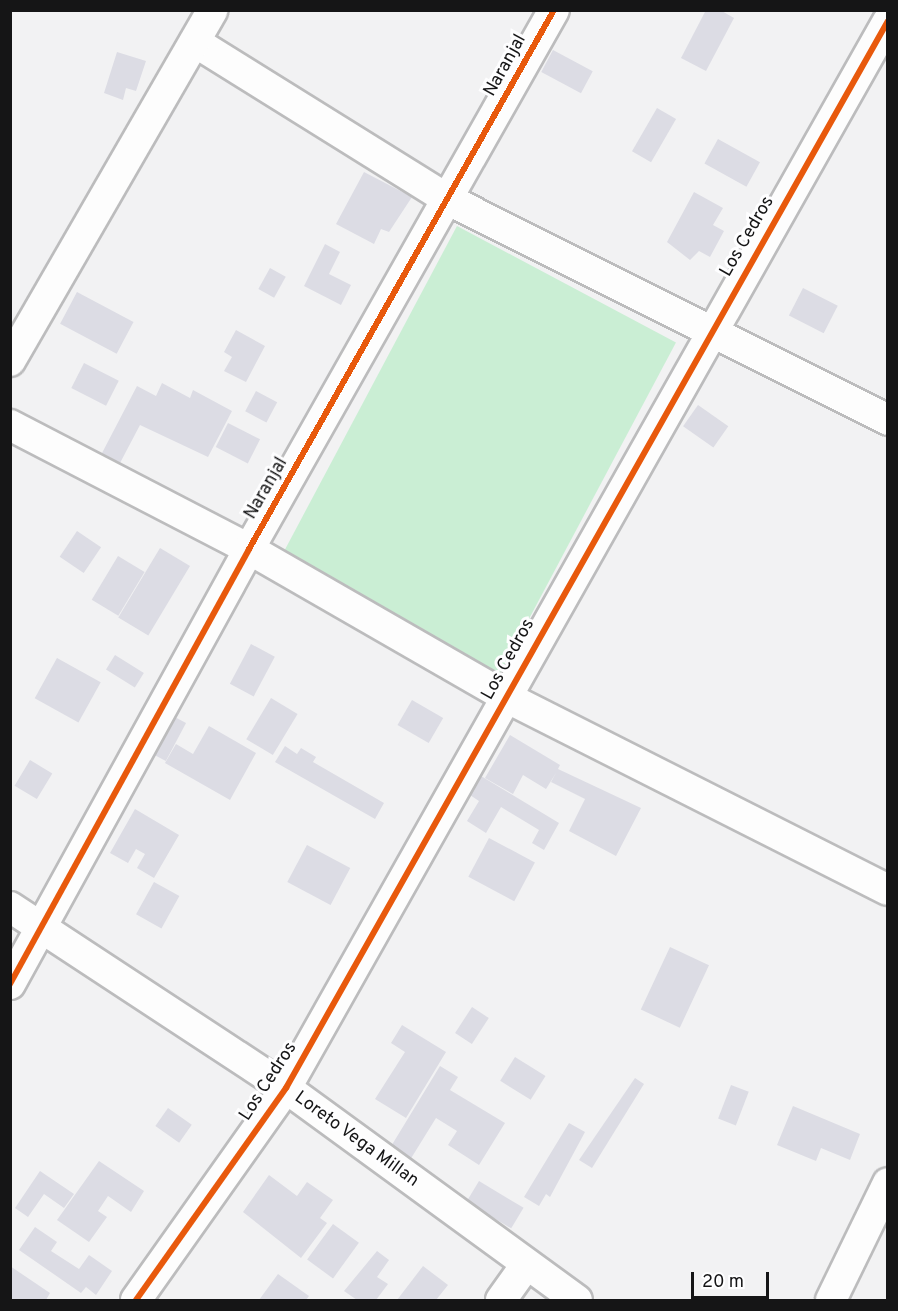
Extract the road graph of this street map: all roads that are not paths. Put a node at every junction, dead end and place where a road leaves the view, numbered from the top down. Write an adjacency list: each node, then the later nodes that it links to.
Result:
1 (213, 10): 4 (street)
2 (554, 10): 5 (street, Naranjal)
3 (888, 21): 6 (street, Los Cedros)
4 (195, 42): 5 (street); 7 (street)
5 (449, 200): 6 (street); 10 (street, Naranjal)
6 (712, 330): 8 (street); 11 (street, Los Cedros)
7 (10, 361)
8 (888, 420)
9 (10, 425): 10 (street)
10 (249, 549): 11 (street); 14 (street, Naranjal)
11 (506, 697): 12 (street); 16 (street, Los Cedros)
12 (888, 890)
13 (10, 907): 14 (street, Loreto Vega Millan)
14 (42, 931): 15 (street, Naranjal); 16 (street, Loreto Vega Millan)
15 (10, 984)
16 (286, 1088): 18 (street, Loreto Vega Millan); 19 (street, Los Cedros)
17 (888, 1183): 22 (street)
18 (526, 1265): 20 (street); 21 (street, Loreto Vega Millan)
19 (136, 1300)
20 (501, 1300)
21 (577, 1300)
22 (831, 1300)

